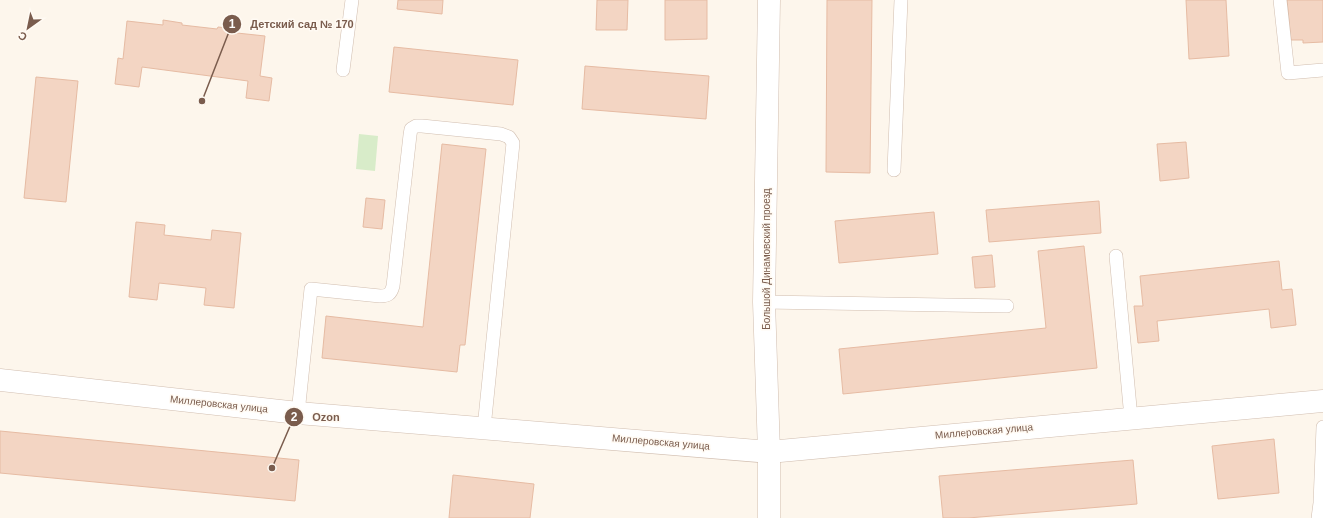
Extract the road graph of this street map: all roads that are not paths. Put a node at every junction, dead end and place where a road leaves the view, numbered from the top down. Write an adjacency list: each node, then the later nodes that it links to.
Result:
1 (352, 0): 5 (lane)
2 (769, 0): 9 (street, Большой Динамовский проезд)
3 (901, 0): 7 (lane)
4 (1280, 0): 6 (lane)
5 (343, 70)
6 (1323, 70)
7 (894, 170)
8 (1116, 256): 14 (lane)
9 (764, 302): 10 (lane); 17 (street, Большой Динамовский проезд)
10 (1007, 306)
11 (0, 380): 13 (street, Миллеровская улица)
12 (1323, 401): 14 (street, Миллеровская улица)
13 (298, 413): 16 (street, Миллеровская улица); 16 (lane)
14 (1131, 418): 17 (street, Миллеровская улица)
15 (1323, 427): 19 (lane)
16 (484, 428): 17 (street, Миллеровская улица)
17 (769, 452): 18 (street, Большой Динамовский проезд)
18 (770, 518)
19 (1318, 518)

